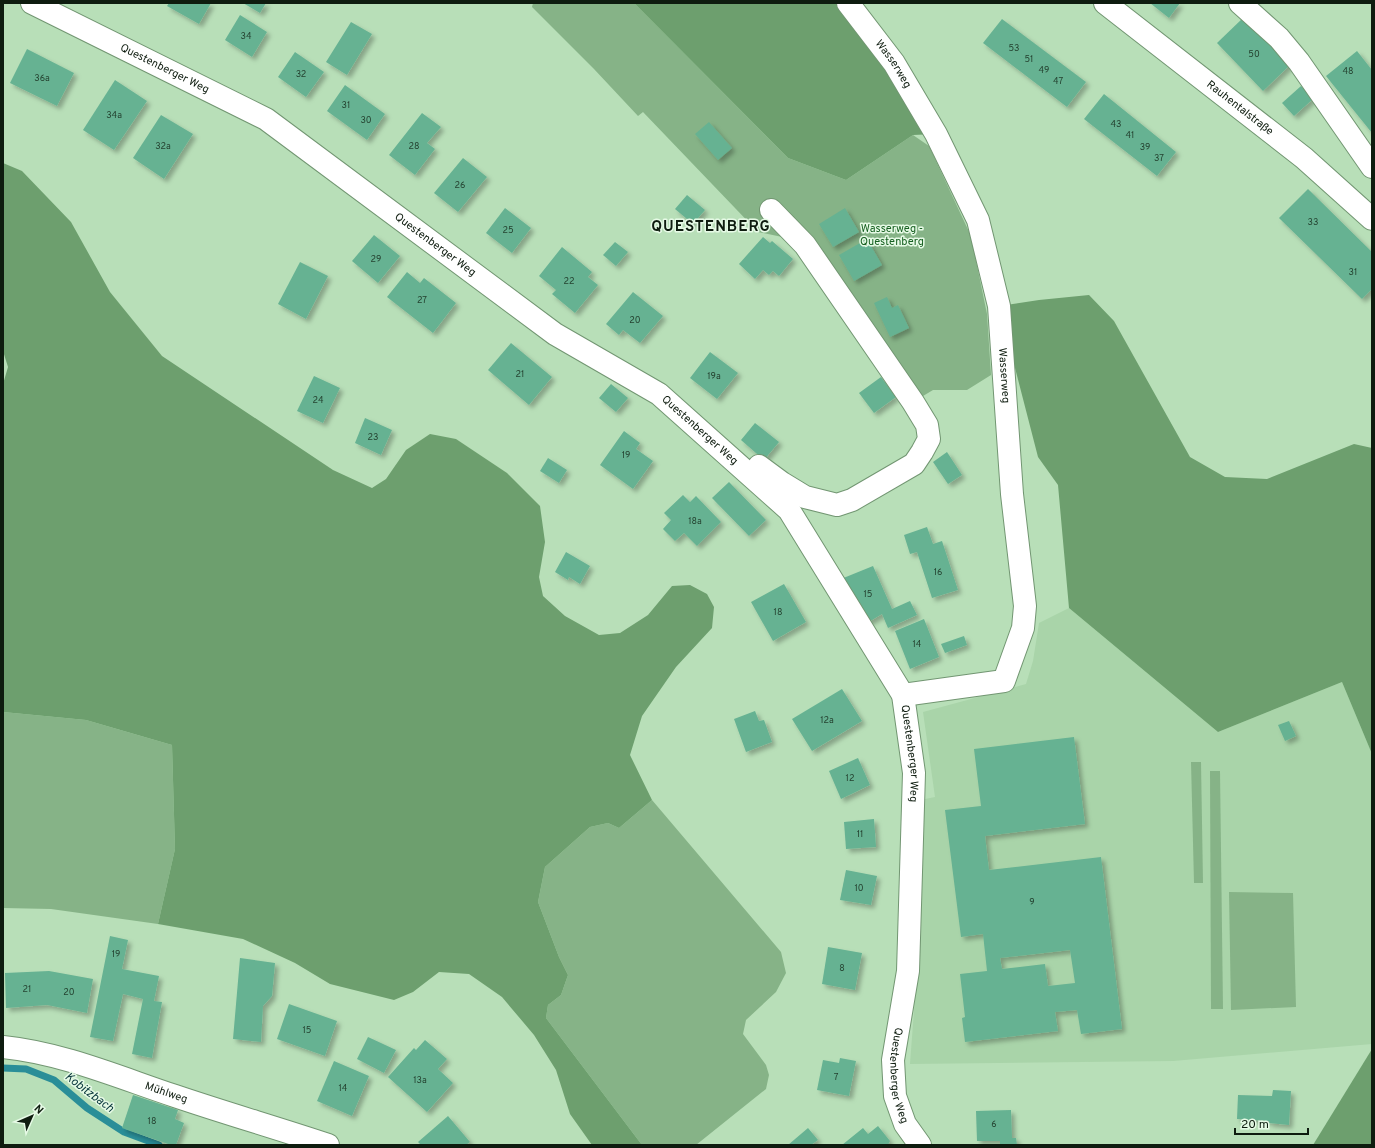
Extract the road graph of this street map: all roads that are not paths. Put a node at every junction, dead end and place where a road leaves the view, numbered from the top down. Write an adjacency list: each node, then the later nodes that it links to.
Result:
1 (32, 3): 8 (street, Questenberger Weg)
2 (848, 3): 9 (street, Wasserweg)
3 (1104, 3): 7 (street, Rauhentalstraße)
4 (1240, 3): 5 (street)
5 (1372, 167)
6 (771, 210): 8 (street)
7 (1372, 219)
8 (712, 443): 9 (street, Questenberger Weg)
9 (903, 696): 12 (street, Questenberger Weg)
10 (3, 1047): 11 (street, Mühlweg)
11 (328, 1145)
12 (920, 1145)

